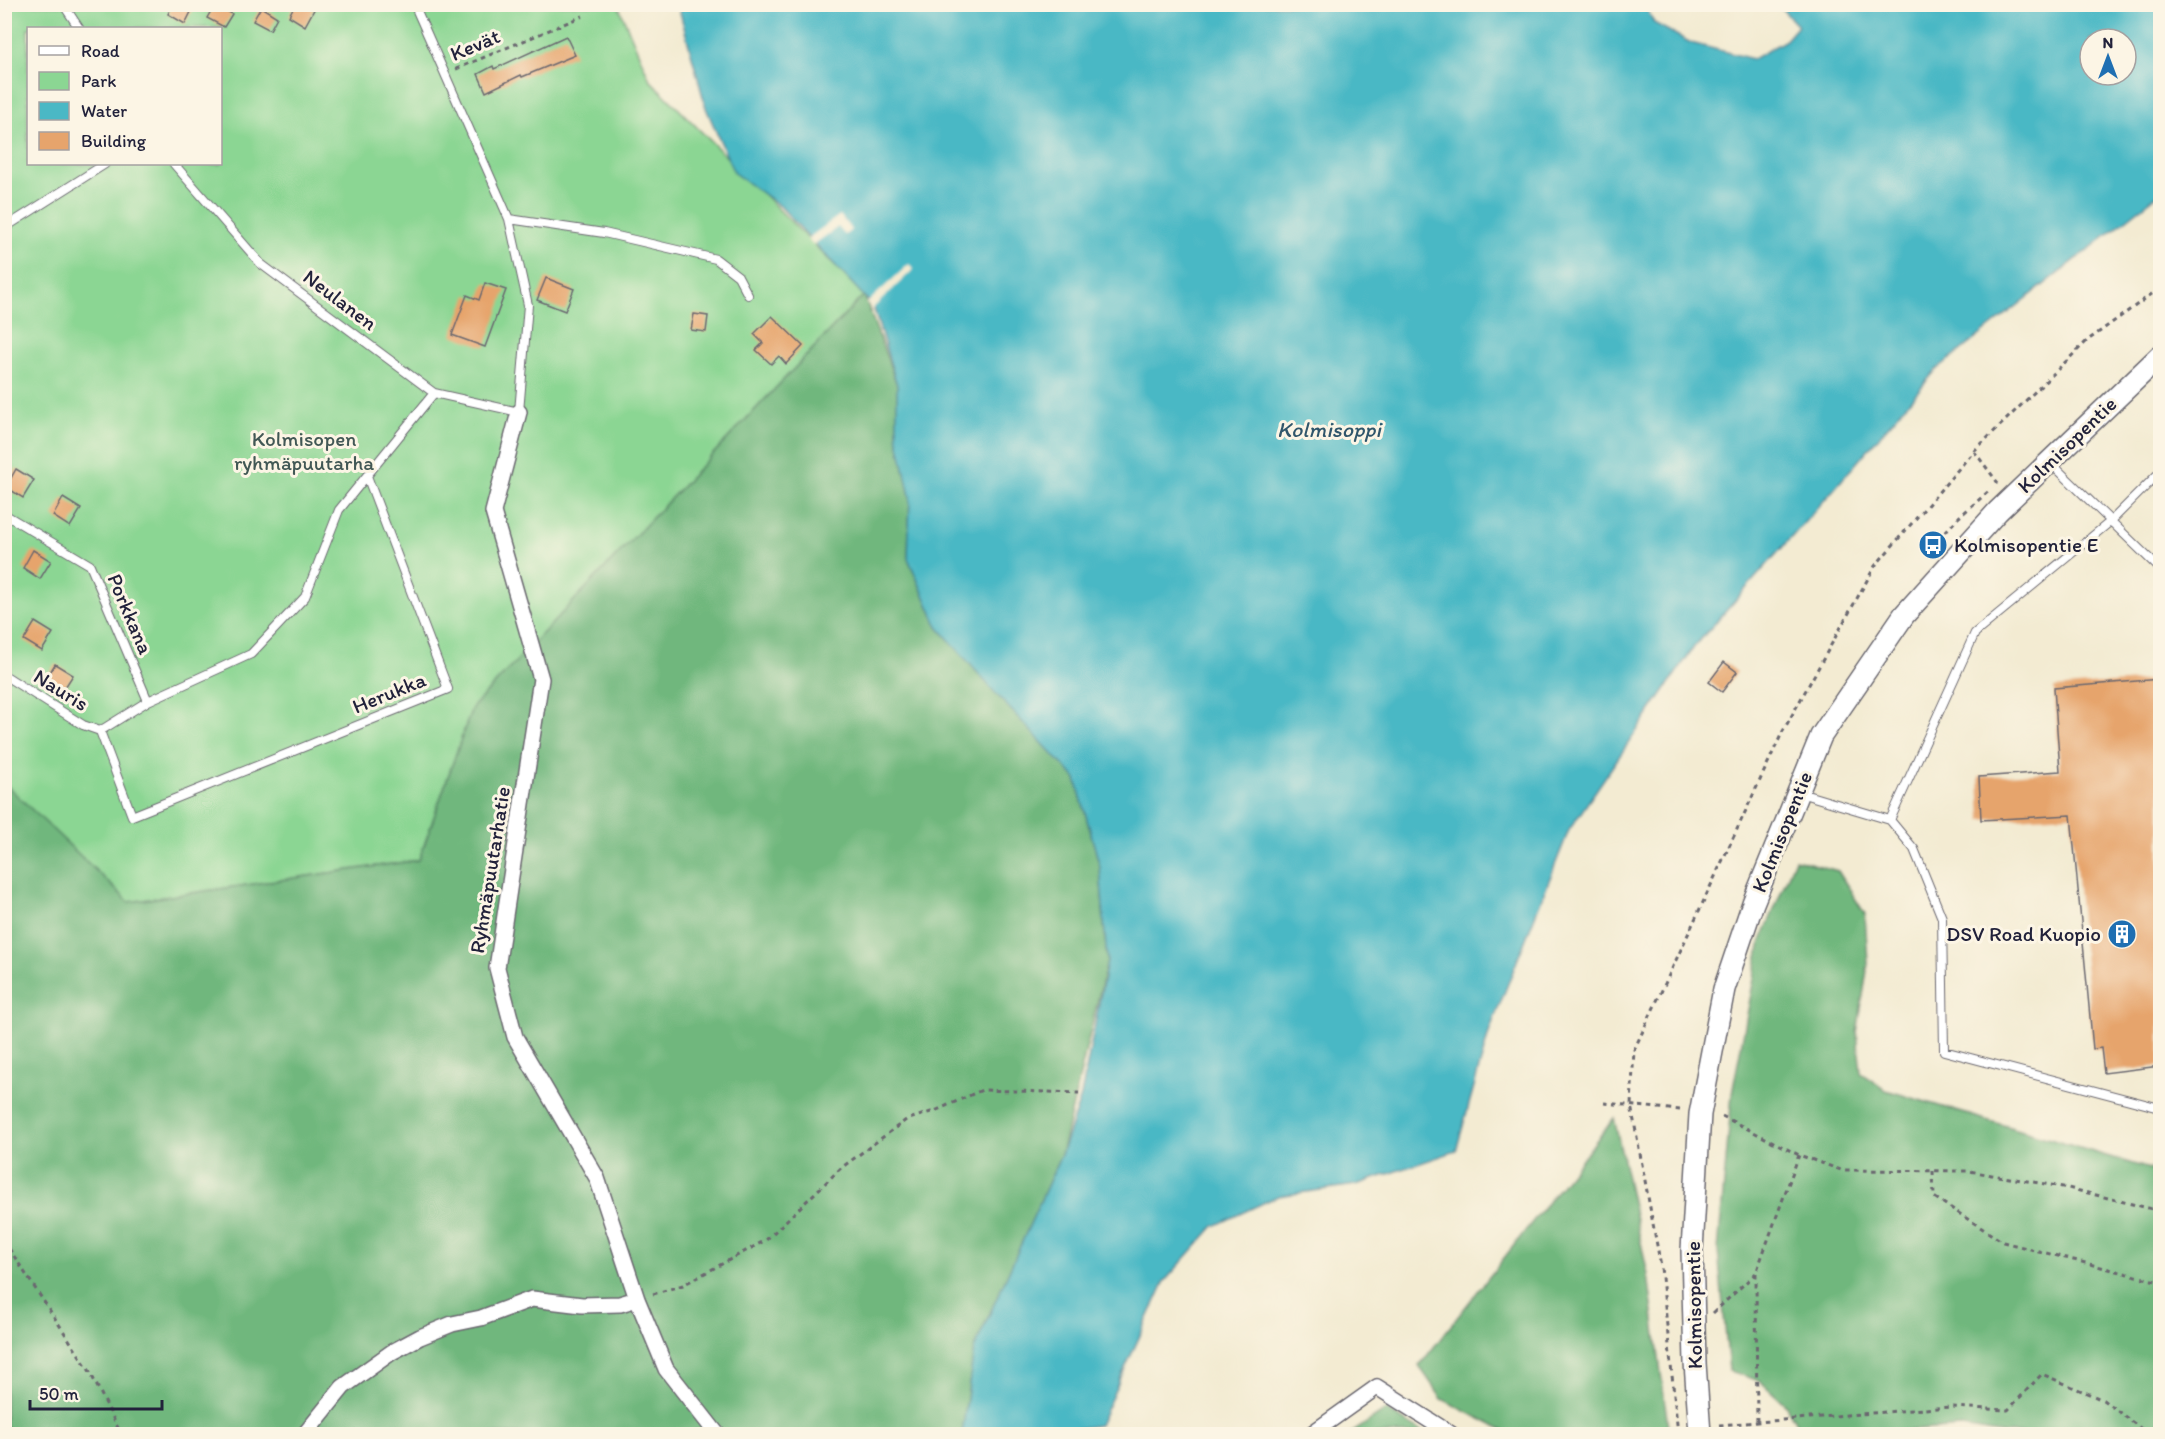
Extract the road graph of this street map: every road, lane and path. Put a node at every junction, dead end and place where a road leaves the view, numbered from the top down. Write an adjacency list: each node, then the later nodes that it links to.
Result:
1 (63, 4): 4 (lane)
2 (414, 4): 5 (lane)
3 (582, 16): 5 (path, Kevät)
4 (78, 27)
5 (446, 73): 8 (lane)
6 (103, 165): 9 (lane)
7 (175, 165): 12 (lane, Neulanen)
8 (509, 219): 10 (lane); 13 (lane)
9 (4, 228)
10 (748, 295)
11 (2160, 356): 15 (main road, Kolmisopentie)
12 (434, 393): 13 (lane, Neulanen); 17 (lane)
13 (519, 412): 40 (street, Ryhmäpuutarhatie)
14 (1974, 451): 20 (path)
15 (2050, 462): 19 (lane); 25 (main road, Kolmisopentie)
16 (2160, 472): 19 (lane)
17 (367, 476): 23 (lane); 24 (lane, Herukka)
18 (4, 514): 23 (lane, Porkkana)
19 (2111, 521): 21 (lane); 26 (lane)
20 (1933, 545)
21 (2160, 569)
22 (4, 675): 24 (lane, Nauris)
23 (148, 701): 24 (lane)
24 (100, 731)
25 (1798, 792): 26 (lane); 41 (main road, Kolmisopentie)
26 (1890, 820): 31 (lane)
27 (1634, 1050): 30 (path)
28 (1079, 1093): 40 (path)
29 (1604, 1103): 30 (path)
30 (1631, 1105): 32 (path); 51 (path)
31 (2160, 1108)
32 (1680, 1110)
33 (1722, 1116): 34 (path)
34 (1799, 1155): 35 (path); 38 (path)
35 (1933, 1170): 36 (path); 39 (path)
36 (2160, 1211)
37 (4, 1240): 46 (path)
38 (1756, 1273): 41 (path); 42 (path)
39 (2160, 1282)
40 (637, 1299): 47 (street); 48 (street, Ryhmäpuutarhatie)
41 (1694, 1331): 44 (main road, Kolmisopentie)
42 (1757, 1421): 44 (path); 52 (path); 53 (path)
43 (4, 1431): 45 (street)
44 (1700, 1431)
45 (8, 1434)
46 (121, 1434)
47 (305, 1434)
48 (717, 1434)
49 (1311, 1434): 50 (street)
50 (1452, 1434)
51 (1678, 1434)
52 (1757, 1434)
53 (2148, 1434)

